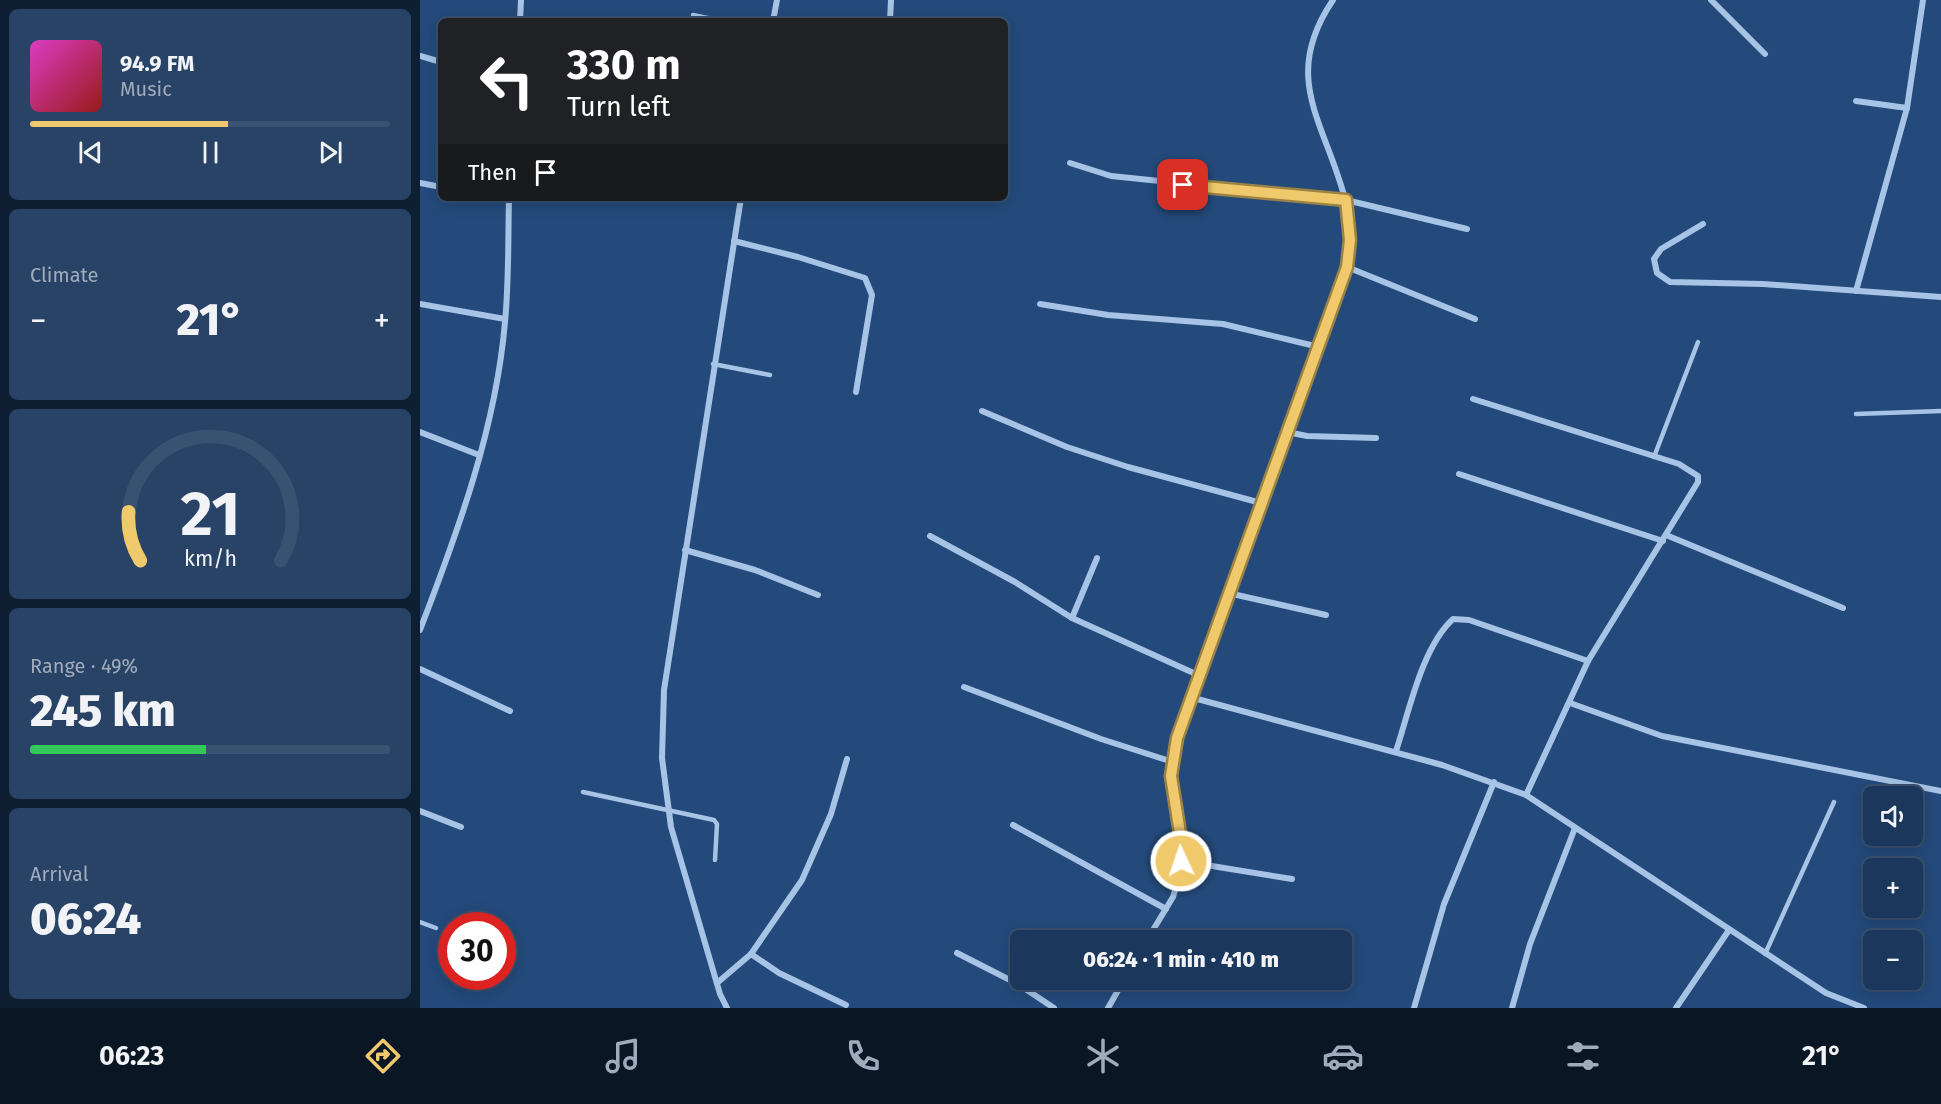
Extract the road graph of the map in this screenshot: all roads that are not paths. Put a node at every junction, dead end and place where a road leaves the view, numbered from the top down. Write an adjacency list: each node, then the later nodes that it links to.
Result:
1 (521, 0): 8 (street)
2 (777, 0): 10 (street)
3 (891, 0): 11 (street)
4 (1333, 0): 20 (street)
5 (1711, 0): 12 (street)
6 (1923, 0): 16 (street)
7 (693, 15): 9 (lane)
8 (520, 18)
9 (708, 18)
10 (774, 18)
11 (890, 18)
12 (1766, 54)
13 (420, 56): 14 (street)
14 (438, 61)
15 (1856, 101): 16 (street)
16 (1907, 108): 27 (street)
17 (1070, 163): 20 (street)
18 (420, 183): 19 (street)
19 (438, 186)
20 (1346, 200): 24 (street); 26 (street)
21 (509, 201): 31 (street)
22 (741, 201): 25 (street)
23 (1703, 224): 27 (street)
24 (1467, 229)
25 (734, 241): 35 (street); 37 (street)
26 (1347, 267): 32 (street); 34 (street)
27 (1856, 291): 28 (street)
28 (1941, 297)
29 (420, 304): 31 (street)
30 (1040, 304): 34 (street)
31 (505, 319): 45 (street)
32 (1475, 319)
33 (1698, 342): 46 (lane)
34 (1319, 347): 42 (street)
35 (713, 364): 36 (lane); 51 (street)
36 (770, 375)
37 (856, 392)
38 (1473, 399): 46 (street)
39 (982, 411): 48 (street)
40 (1941, 411): 41 (lane)
41 (1856, 414)
42 (1287, 432): 44 (street); 48 (street)
43 (420, 434): 45 (street)
44 (1376, 438)
45 (479, 455): 58 (street)
46 (1654, 457): 50 (street)
47 (1459, 474): 50 (street)
48 (1261, 503): 53 (street)
49 (930, 536): 57 (street)
50 (1665, 538): 55 (street); 59 (street)
51 (685, 550): 54 (street); 75 (street)
52 (1097, 558): 57 (street)
53 (1228, 592): 56 (street); 61 (street)
54 (818, 595)
55 (1843, 608)
56 (1326, 615)
57 (1072, 618): 61 (street)
58 (420, 630)
59 (1588, 661): 64 (street); 66 (street)
60 (420, 669): 65 (street)
61 (1197, 675): 63 (street)
62 (964, 687): 68 (street)
63 (1190, 697): 66 (street); 68 (street)
64 (1569, 703): 70 (street); 72 (street)
65 (510, 711)
66 (1396, 752): 69 (street)
67 (847, 759): 88 (street)
68 (1173, 762): 80 (street)
69 (1494, 782): 72 (street); 96 (street)
70 (1941, 791)
71 (583, 792): 75 (lane)
72 (1526, 795): 78 (street)
73 (1834, 802): 89 (lane)
74 (420, 811): 77 (street)
75 (669, 811): 79 (lane); 90 (street)
76 (1013, 825): 82 (street)
77 (461, 827)
78 (1575, 828): 86 (street); 97 (street)
79 (715, 860)
80 (1181, 861): 81 (street); 82 (street)
81 (1292, 879)
82 (1166, 909): 85 (street)
83 (420, 922): 84 (lane)
84 (436, 928)
85 (1154, 930)
86 (1729, 930): 89 (street); 98 (street)
87 (957, 953): 94 (street)
88 (751, 954): 90 (street); 92 (street)
89 (1765, 954): 99 (street)
90 (717, 982): 93 (street)
91 (1119, 990): 95 (street)
92 (846, 1005)
93 (727, 1008)
94 (1054, 1008)
95 (1108, 1008)
96 (1414, 1008)
97 (1512, 1008)
98 (1676, 1008)
99 (1864, 1008)

